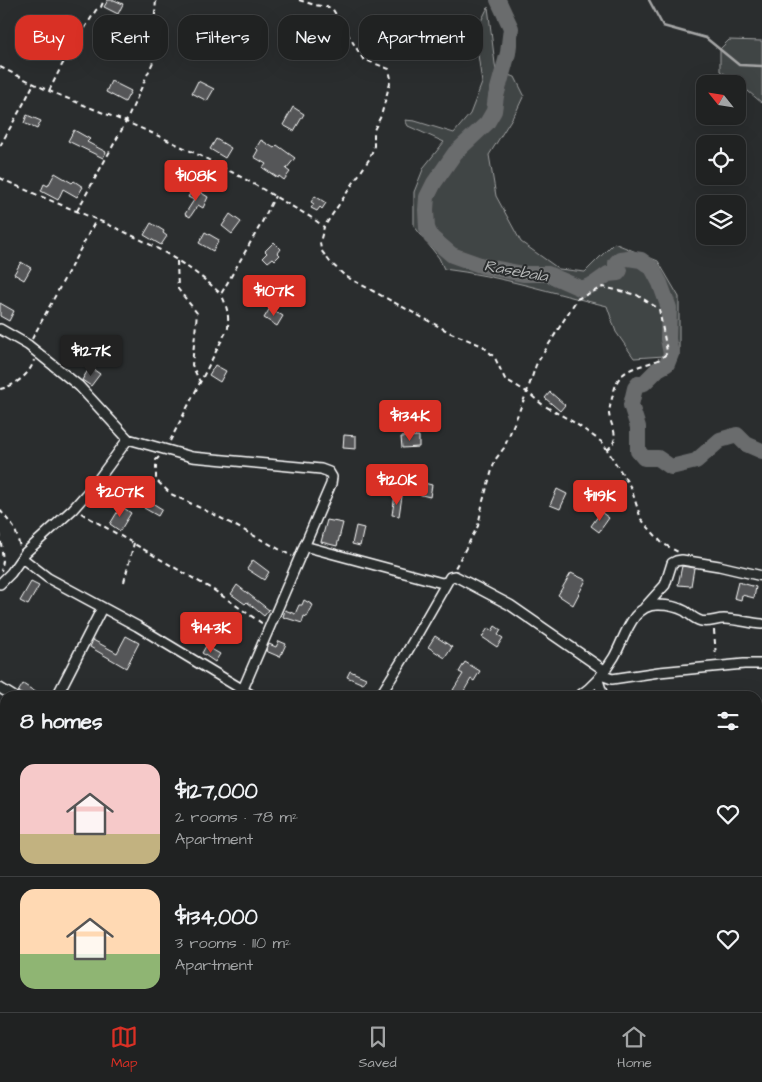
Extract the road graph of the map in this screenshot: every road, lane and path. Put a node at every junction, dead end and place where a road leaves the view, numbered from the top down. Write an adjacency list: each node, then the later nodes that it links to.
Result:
1 (104, 0): 6 (path)
2 (156, 0): 7 (path)
3 (299, 0): 13 (path)
4 (0, 67): 5 (path)
5 (34, 82): 6 (path); 8 (path)
6 (49, 91): 7 (path)
7 (126, 122): 10 (path); 11 (path)
8 (0, 146)
9 (0, 178): 11 (path)
10 (275, 196): 13 (path); 15 (path)
11 (77, 211): 12 (path)
12 (96, 219): 14 (path); 17 (path)
13 (324, 227): 21 (path)
14 (177, 261): 15 (path); 19 (path)
15 (221, 294): 19 (path)
16 (0, 329): 17 (street)
17 (28, 345): 18 (street)
18 (37, 353): 20 (path); 22 (street)
19 (200, 382): 24 (path)
20 (0, 389)
21 (527, 392): 23 (path); 23 (path); 35 (path)
22 (128, 440): 24 (street); 25 (street)
23 (607, 450): 32 (path)
24 (165, 451): 29 (street); 31 (path)
25 (73, 509): 28 (path); 30 (street)
26 (0, 510): 30 (path)
27 (0, 534): 33 (path)
28 (134, 543): 36 (path); 42 (path)
29 (304, 546): 31 (street); 35 (street)
30 (24, 556): 37 (street); 39 (street)
31 (299, 559): 42 (street)
32 (682, 560): 34 (street); 38 (street)
33 (1, 573)
34 (762, 576)
35 (449, 579): 45 (street); 49 (street)
36 (124, 582)
37 (0, 584)
38 (645, 607): 40 (street); 45 (street)
39 (102, 608): 46 (street); 47 (street)
40 (711, 622): 41 (street); 44 (path)
41 (762, 624)
42 (270, 629): 48 (street)
43 (762, 664): 44 (street)
44 (716, 667): 45 (street)
45 (601, 675): 50 (street); 51 (street)
46 (60, 691)
47 (237, 691)
48 (243, 691)
49 (383, 691)
50 (586, 691)
51 (603, 691)

